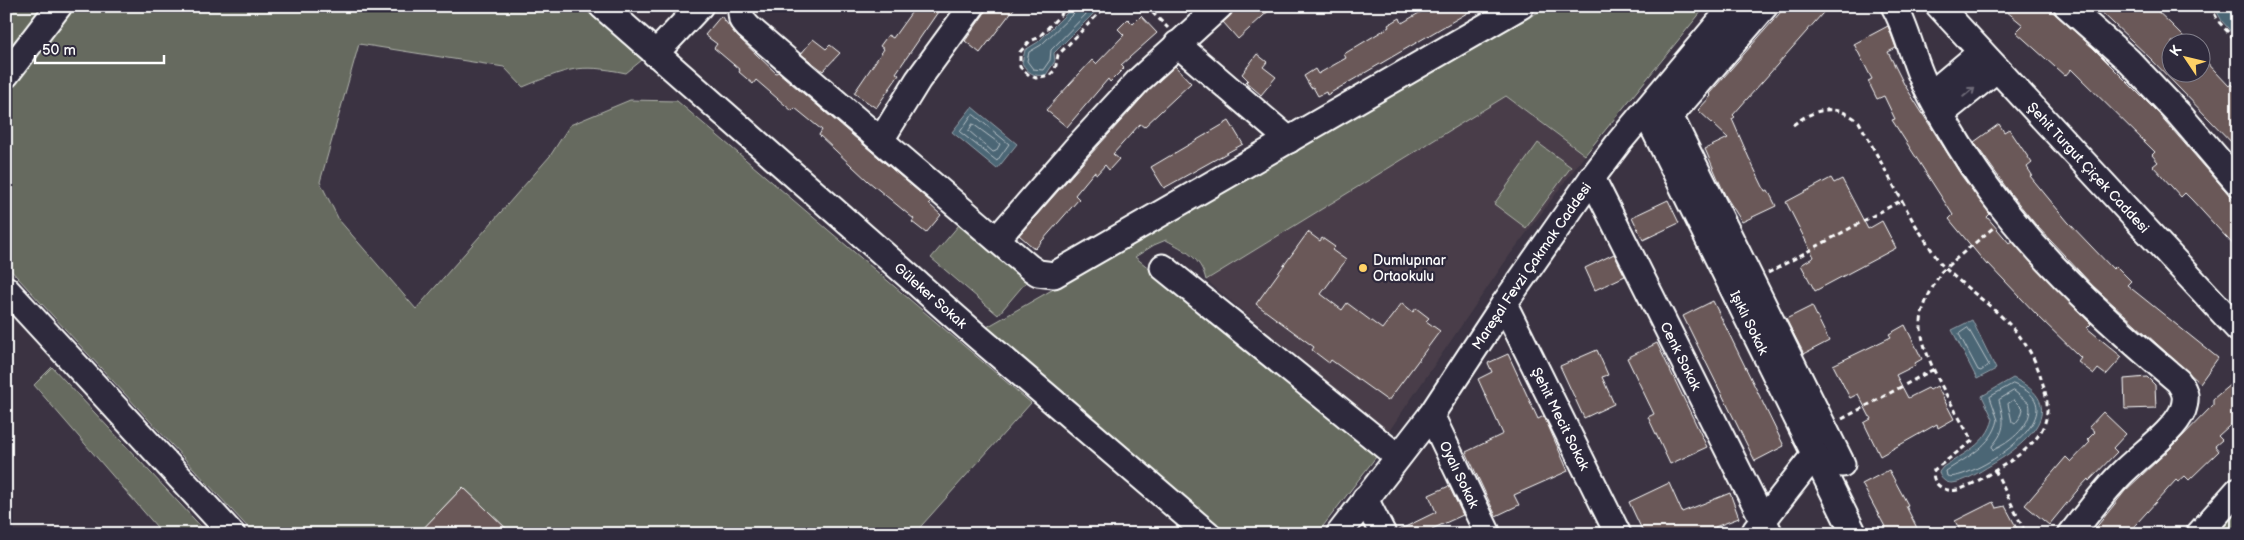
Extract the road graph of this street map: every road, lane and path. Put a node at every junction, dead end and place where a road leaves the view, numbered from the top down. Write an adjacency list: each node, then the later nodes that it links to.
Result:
1 (58, 6): 21 (street)
2 (602, 6): 19 (street, Güleker Sokak)
3 (700, 6): 19 (street)
4 (740, 6): 25 (street)
5 (972, 6): 25 (street)
6 (1069, 6): 7 (path)
7 (1106, 6)
8 (1146, 6): 17 (path)
9 (1220, 6): 17 (street)
10 (1521, 6): 26 (street)
11 (1733, 6): 23 (street, Mareşal Fevzi Çakmak Caddesi)
12 (1765, 6): 34 (street)
13 (1894, 6): 22 (street)
14 (1939, 6): 20 (street, Şehit Turgut Çiçek Caddesi)
15 (2067, 6): 28 (street)
16 (2210, 6): 18 (path)
17 (1179, 43): 26 (street); 31 (street)
18 (2238, 43)
19 (655, 54): 49 (street, Güleker Sokak)
20 (1989, 61): 22 (street); 37 (street, Şehit Turgut Çiçek Caddesi)
21 (6, 75)
22 (1936, 104): 30 (street)
23 (1645, 111): 27 (street, Mareşal Fevzi Çakmak Caddesi); 41 (street, Işıklı Sokak)
24 (1793, 125): 29 (path)
25 (881, 140): 31 (street)
26 (1289, 140): 31 (street)
27 (1592, 178): 36 (street, Mareşal Fevzi Çakmak Caddesi); 47 (street, Cenk Sokak)
28 (2238, 184)
29 (1902, 200): 33 (path); 34 (path)
30 (2009, 216): 33 (path); 56 (street)
31 (997, 239)
32 (1163, 266): 42 (street)
33 (1945, 268): 38 (path); 44 (path)
34 (1752, 282): 40 (street)
35 (6, 289): 48 (street)
36 (1504, 304): 39 (street, Mareşal Fevzi Çakmak Caddesi); 53 (street, Şehit Mecit Sokak)
37 (2238, 329)
38 (1934, 369): 40 (path); 44 (path)
39 (1431, 415): 42 (street, Mareşal Fevzi Çakmak Caddesi); 52 (street, Oyalı Sokak)
40 (1824, 429): 43 (street)
41 (1815, 454): 47 (street); 54 (street, Işıklı Sokak)
42 (1398, 457): 46 (street, Mareşal Fevzi Çakmak Caddesi)
43 (1842, 464)
44 (1995, 470): 55 (path)
45 (2238, 490): 57 (street)
46 (1365, 499): 50 (street, Mareşal Fevzi Çakmak Caddesi); 51 (street)
47 (1762, 529)
48 (232, 534)
49 (1208, 534)
50 (1338, 534)
51 (1383, 534)
52 (1488, 534)
53 (1618, 534)
54 (1854, 534)
55 (2026, 534)
56 (2071, 534)
57 (2199, 534)

